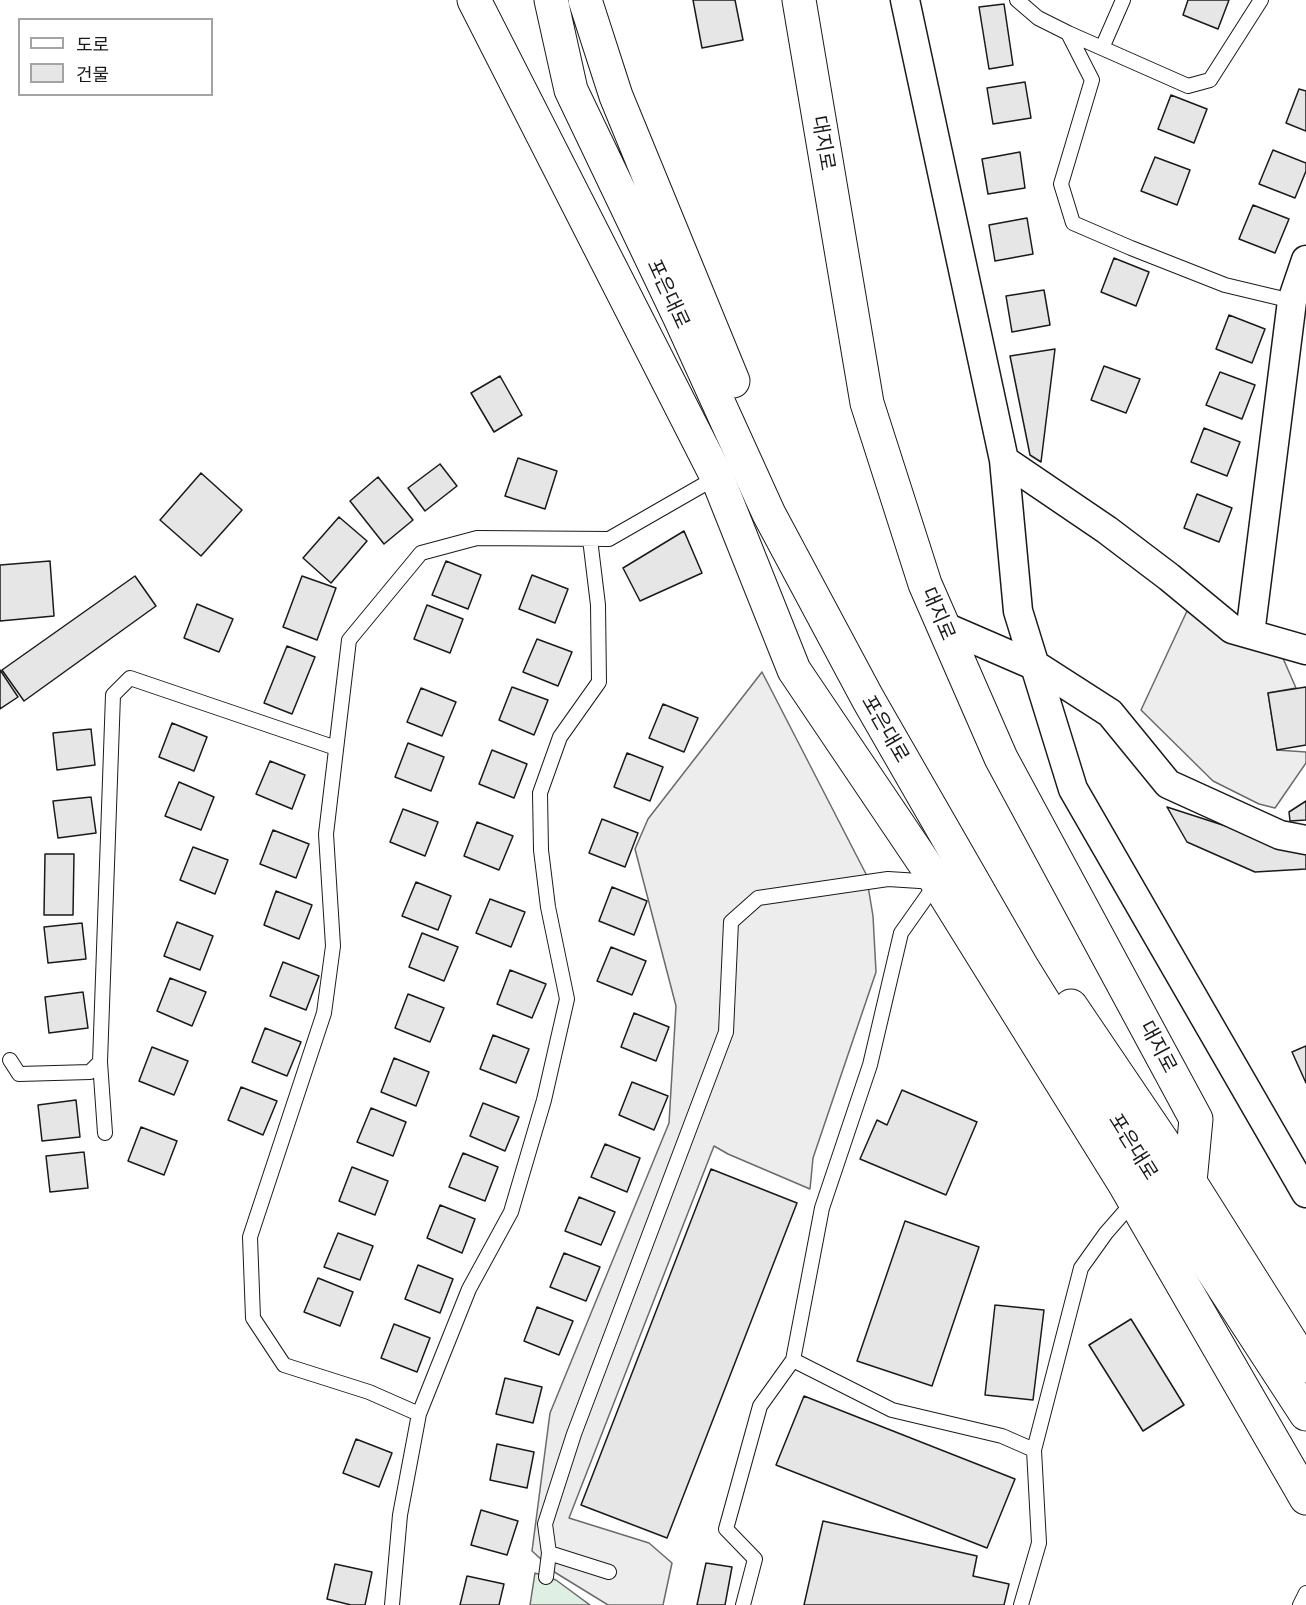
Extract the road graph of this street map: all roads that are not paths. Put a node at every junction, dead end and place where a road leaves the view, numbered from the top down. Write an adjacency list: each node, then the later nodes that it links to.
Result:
1 (474, 0): 14 (main road)
2 (551, 0): 32 (main road, 포은대로)
3 (585, 0): 26 (main road, 포은대로)
4 (799, 0): 16 (main road, 대지로)
5 (905, 0): 13 (street)
6 (1017, 0): 9 (lane)
7 (1123, 0): 10 (lane)
8 (1261, 0): 10 (lane)
9 (1068, 33): 10 (lane); 12 (lane)
10 (1102, 48)
11 (1306, 260): 12 (street)
12 (1292, 302): 17 (street)
13 (1004, 460): 17 (street); 19 (street)
14 (717, 477): 15 (lane); 22 (main road)
15 (590, 539): 20 (lane); 31 (lane)
16 (943, 626): 19 (street); 26 (main road, 대지로)
17 (1250, 634): 18 (street)
18 (1306, 650)
19 (1035, 666): 21 (street); 27 (street)
20 (336, 748): 24 (lane); 31 (lane)
21 (1306, 840)
22 (937, 882): 28 (main road); 29 (lane); 35 (lane)
23 (10, 1060): 24 (lane)
24 (100, 1062): 25 (lane)
25 (105, 1133)
26 (1190, 1182): 30 (main road, 포은대로)
27 (1306, 1193)
28 (1134, 1201): 33 (lane); 34 (main road)
29 (793, 1360): 33 (lane); 40 (lane)
30 (1306, 1366)
31 (419, 1414): 39 (lane)
32 (1306, 1414)
33 (1034, 1450): 41 (lane)
34 (1306, 1498)
35 (549, 1553): 36 (lane); 37 (lane)
36 (609, 1572)
37 (546, 1577)
38 (1306, 1593): 42 (lane)
39 (392, 1605)
40 (743, 1605)
41 (1021, 1605)
42 (1300, 1605)

